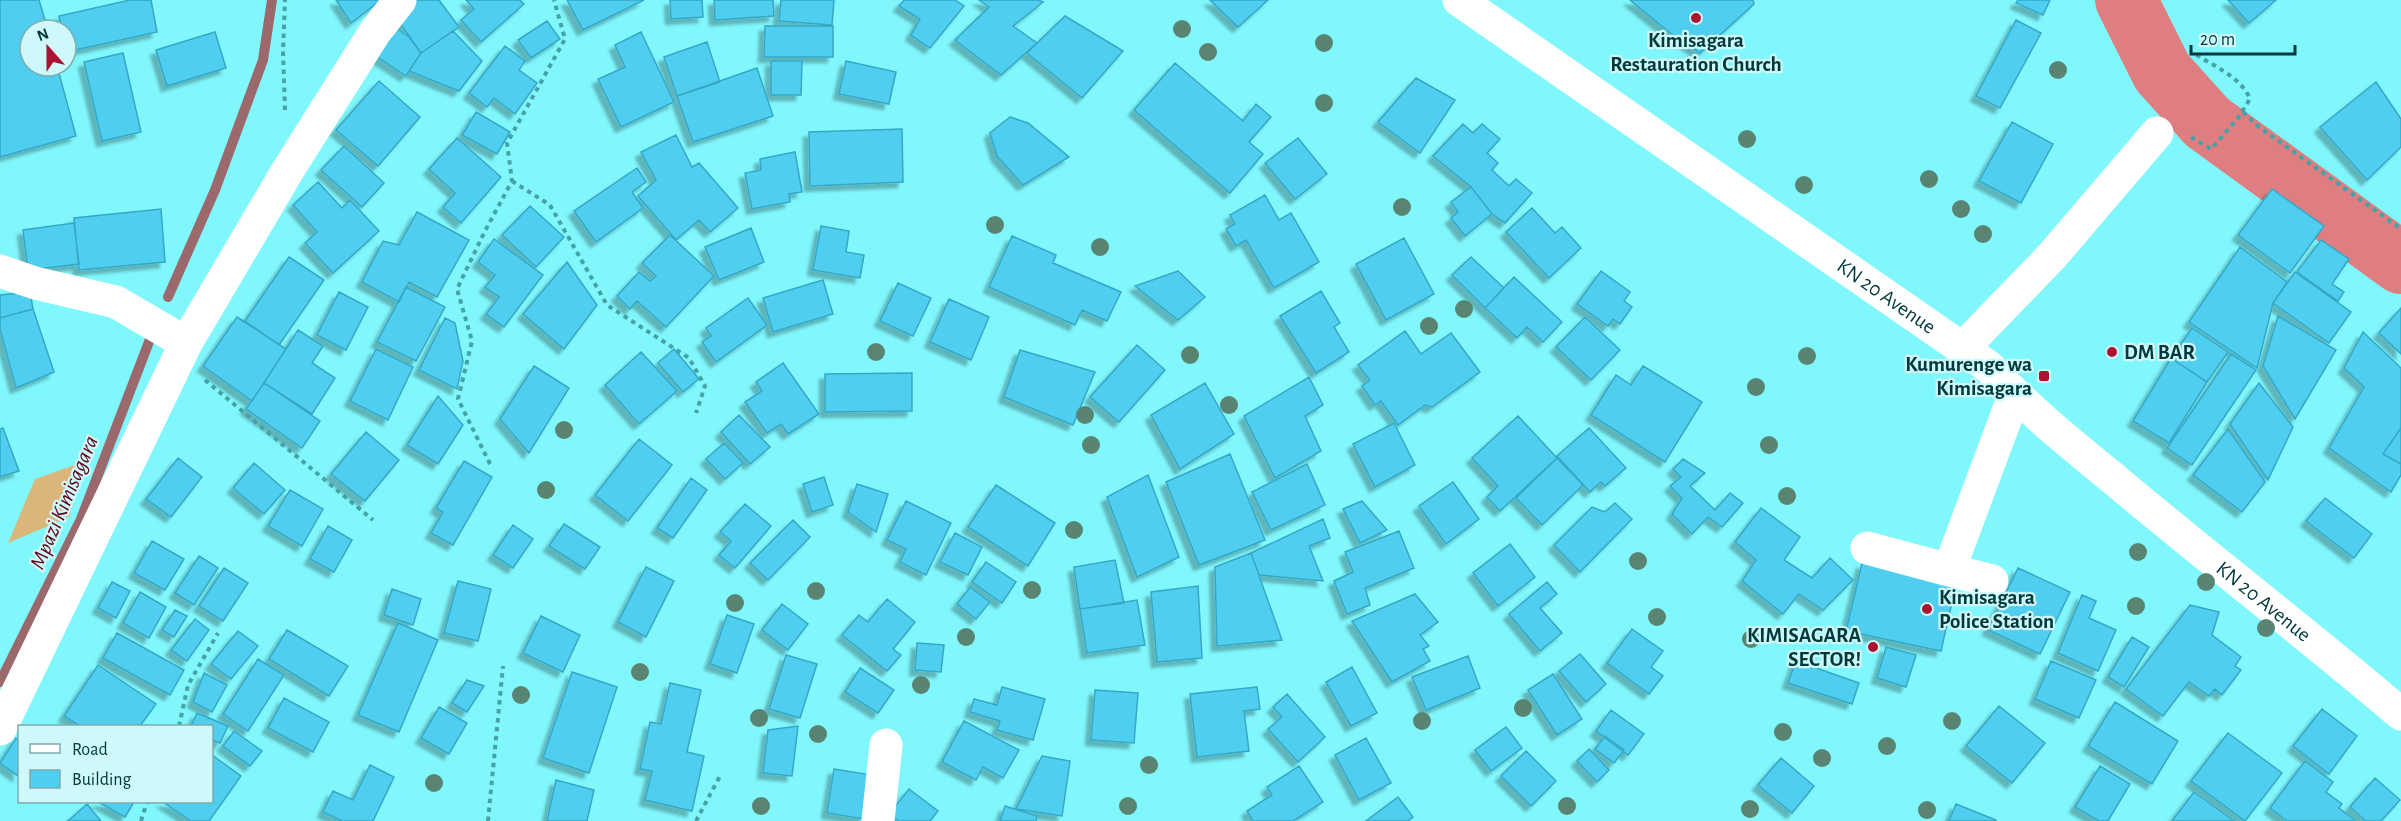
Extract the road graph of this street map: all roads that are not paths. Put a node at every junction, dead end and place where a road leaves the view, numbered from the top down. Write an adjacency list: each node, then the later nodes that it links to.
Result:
1 (400, 0): 6 (street)
2 (1459, 0): 5 (street, KN 20 Avenue)
3 (2157, 133): 5 (street)
4 (0, 272): 6 (street)
5 (1963, 348): 7 (street, KN 20 Avenue)
6 (182, 351): 12 (street)
7 (2014, 396): 9 (street); 11 (street, KN 20 Avenue)
8 (1867, 548): 9 (street)
9 (1949, 570): 10 (street)
10 (1992, 581)
11 (2401, 714)
12 (0, 729)
13 (886, 745): 14 (street)
14 (878, 821)

